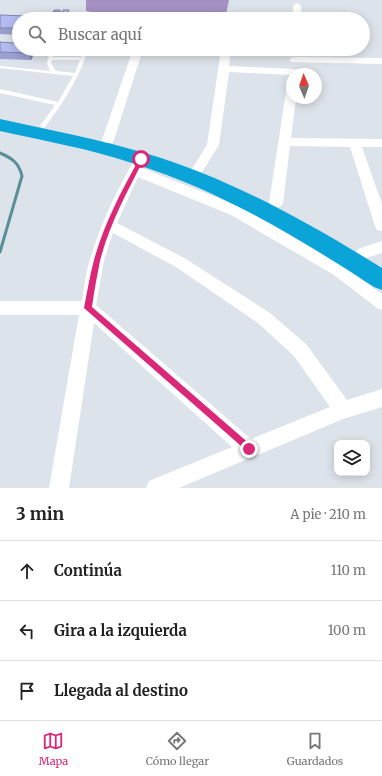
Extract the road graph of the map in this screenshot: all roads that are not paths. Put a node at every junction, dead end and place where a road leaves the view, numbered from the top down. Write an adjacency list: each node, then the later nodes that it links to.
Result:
1 (297, 6): 2 (street)
2 (297, 12)
3 (51, 56): 8 (lane)
4 (136, 56): 25 (street)
5 (225, 56): 14 (street)
6 (294, 56): 9 (street)
7 (84, 58): 8 (lane); 18 (lane)
8 (50, 59): 16 (lane)
9 (294, 60): 10 (street); 13 (street)
10 (382, 61)
11 (0, 67): 12 (lane)
12 (6, 68): 15 (lane); 16 (lane)
13 (294, 68)
14 (224, 69): 17 (street); 30 (street)
15 (0, 73)
16 (54, 73): 18 (lane)
17 (286, 73)
18 (76, 75): 20 (lane)
19 (0, 92): 20 (lane)
20 (58, 104): 24 (lane)
21 (290, 104): 26 (street)
22 (0, 116): 24 (highway)
23 (0, 125): 29 (highway)
24 (42, 126): 25 (highway)
25 (108, 140): 30 (highway)
26 (285, 142): 27 (street); 31 (street)
27 (356, 143): 28 (street); 33 (street)
28 (382, 143)
29 (138, 165): 32 (street); 37 (highway); 38 (street)
30 (198, 169): 31 (highway)
31 (276, 203): 35 (highway)
32 (109, 225): 40 (street); 42 (street)
33 (382, 226)
34 (382, 247): 35 (street)
35 (363, 253): 36 (highway)
36 (382, 267)
37 (382, 280)
38 (382, 303)
39 (0, 308): 40 (street)
40 (88, 308): 43 (street); 44 (street)
41 (382, 398): 42 (street)
42 (343, 410): 43 (street)
43 (249, 449): 45 (street)
44 (59, 488)
45 (156, 488)

